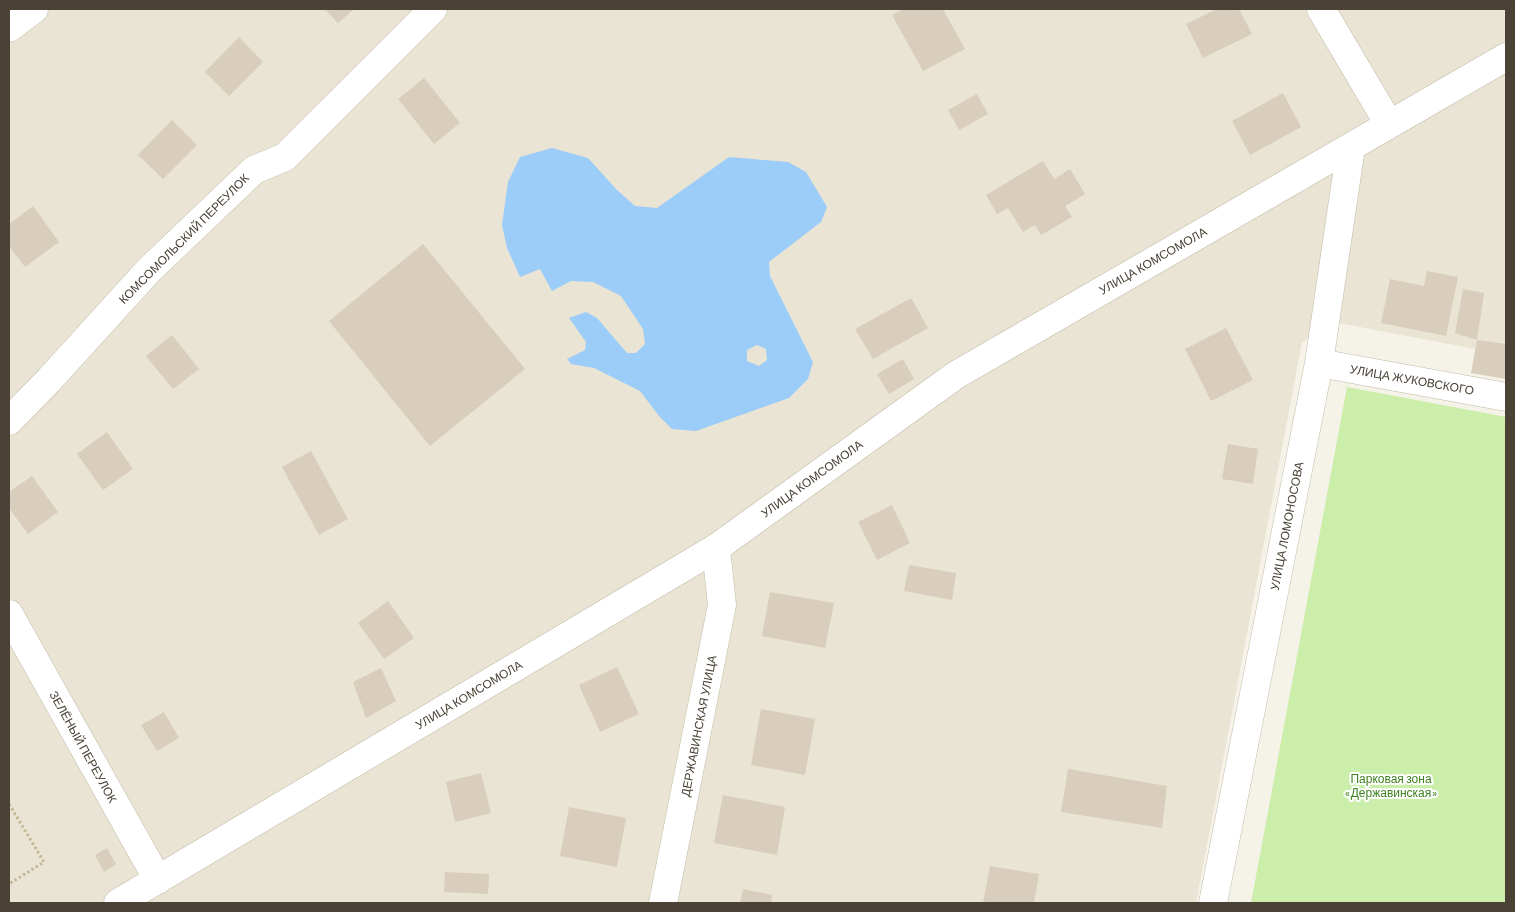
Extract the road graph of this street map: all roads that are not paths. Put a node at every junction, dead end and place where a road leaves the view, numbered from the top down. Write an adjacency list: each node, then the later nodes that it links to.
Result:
1 (34, 9): 4 (street)
2 (433, 9): 10 (street, КОМСОМОЛЬСКИЙ ПЕРЕУЛОК)
3 (1321, 9): 6 (street)
4 (9, 28)
5 (1506, 57): 6 (street, УЛИЦА КОМСОМОЛА)
6 (1389, 124): 7 (street, УЛИЦА КОМСОМОЛА)
7 (1351, 147): 8 (street, УЛИЦА ЛОМОНОСОВА); 11 (street, УЛИЦА КОМСОМОЛА)
8 (1319, 363): 9 (street, УЛИЦА ЖУКОВСКОГО); 16 (street, УЛИЦА ЛОМОНОСОВА)
9 (1506, 398)
10 (9, 421)
11 (716, 548): 13 (street, УЛИЦА КОМСОМОЛА); 15 (street, ДЕРЖАВИНСКАЯ УЛИЦА)
12 (9, 614): 13 (street, ЗЕЛЁНЫЙ ПЕРЕУЛОК)
13 (158, 880): 14 (street, УЛИЦА КОМСОМОЛА)
14 (118, 903)
15 (663, 903)
16 (1214, 903)

